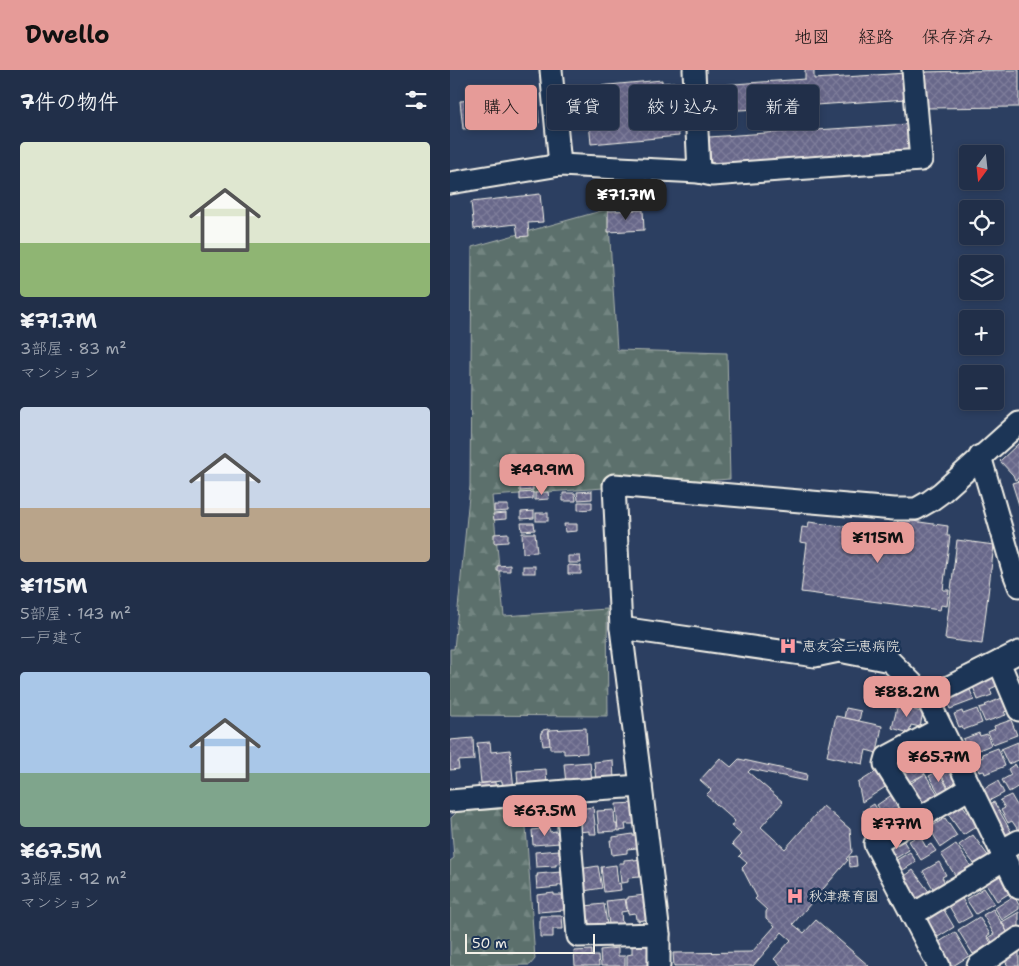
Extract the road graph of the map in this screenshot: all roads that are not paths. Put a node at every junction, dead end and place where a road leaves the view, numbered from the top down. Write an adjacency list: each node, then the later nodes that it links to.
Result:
1 (551, 70): 4 (street)
2 (694, 70): 5 (street)
3 (914, 70): 5 (street)
4 (560, 165): 5 (street); 6 (street)
5 (699, 172)
6 (450, 183)
7 (1019, 423): 8 (street)
8 (980, 456): 9 (street); 10 (street)
9 (1017, 577)
10 (621, 628): 13 (street); 16 (street)
11 (1019, 652): 12 (street)
12 (999, 662): 13 (street); 14 (street)
13 (927, 698): 15 (street)
14 (1019, 710)
15 (941, 728): 17 (street); 20 (street)
16 (641, 786): 18 (street); 24 (street)
17 (970, 788): 20 (street); 21 (street)
18 (566, 791): 19 (street); 24 (street)
19 (450, 801)
20 (919, 818): 23 (street)
21 (1008, 850): 22 (street); 23 (street)
22 (1019, 888)
23 (912, 915): 27 (street)
24 (658, 934): 26 (street)
25 (1019, 938): 28 (street)
26 (659, 966)
27 (939, 966)
28 (978, 966)

